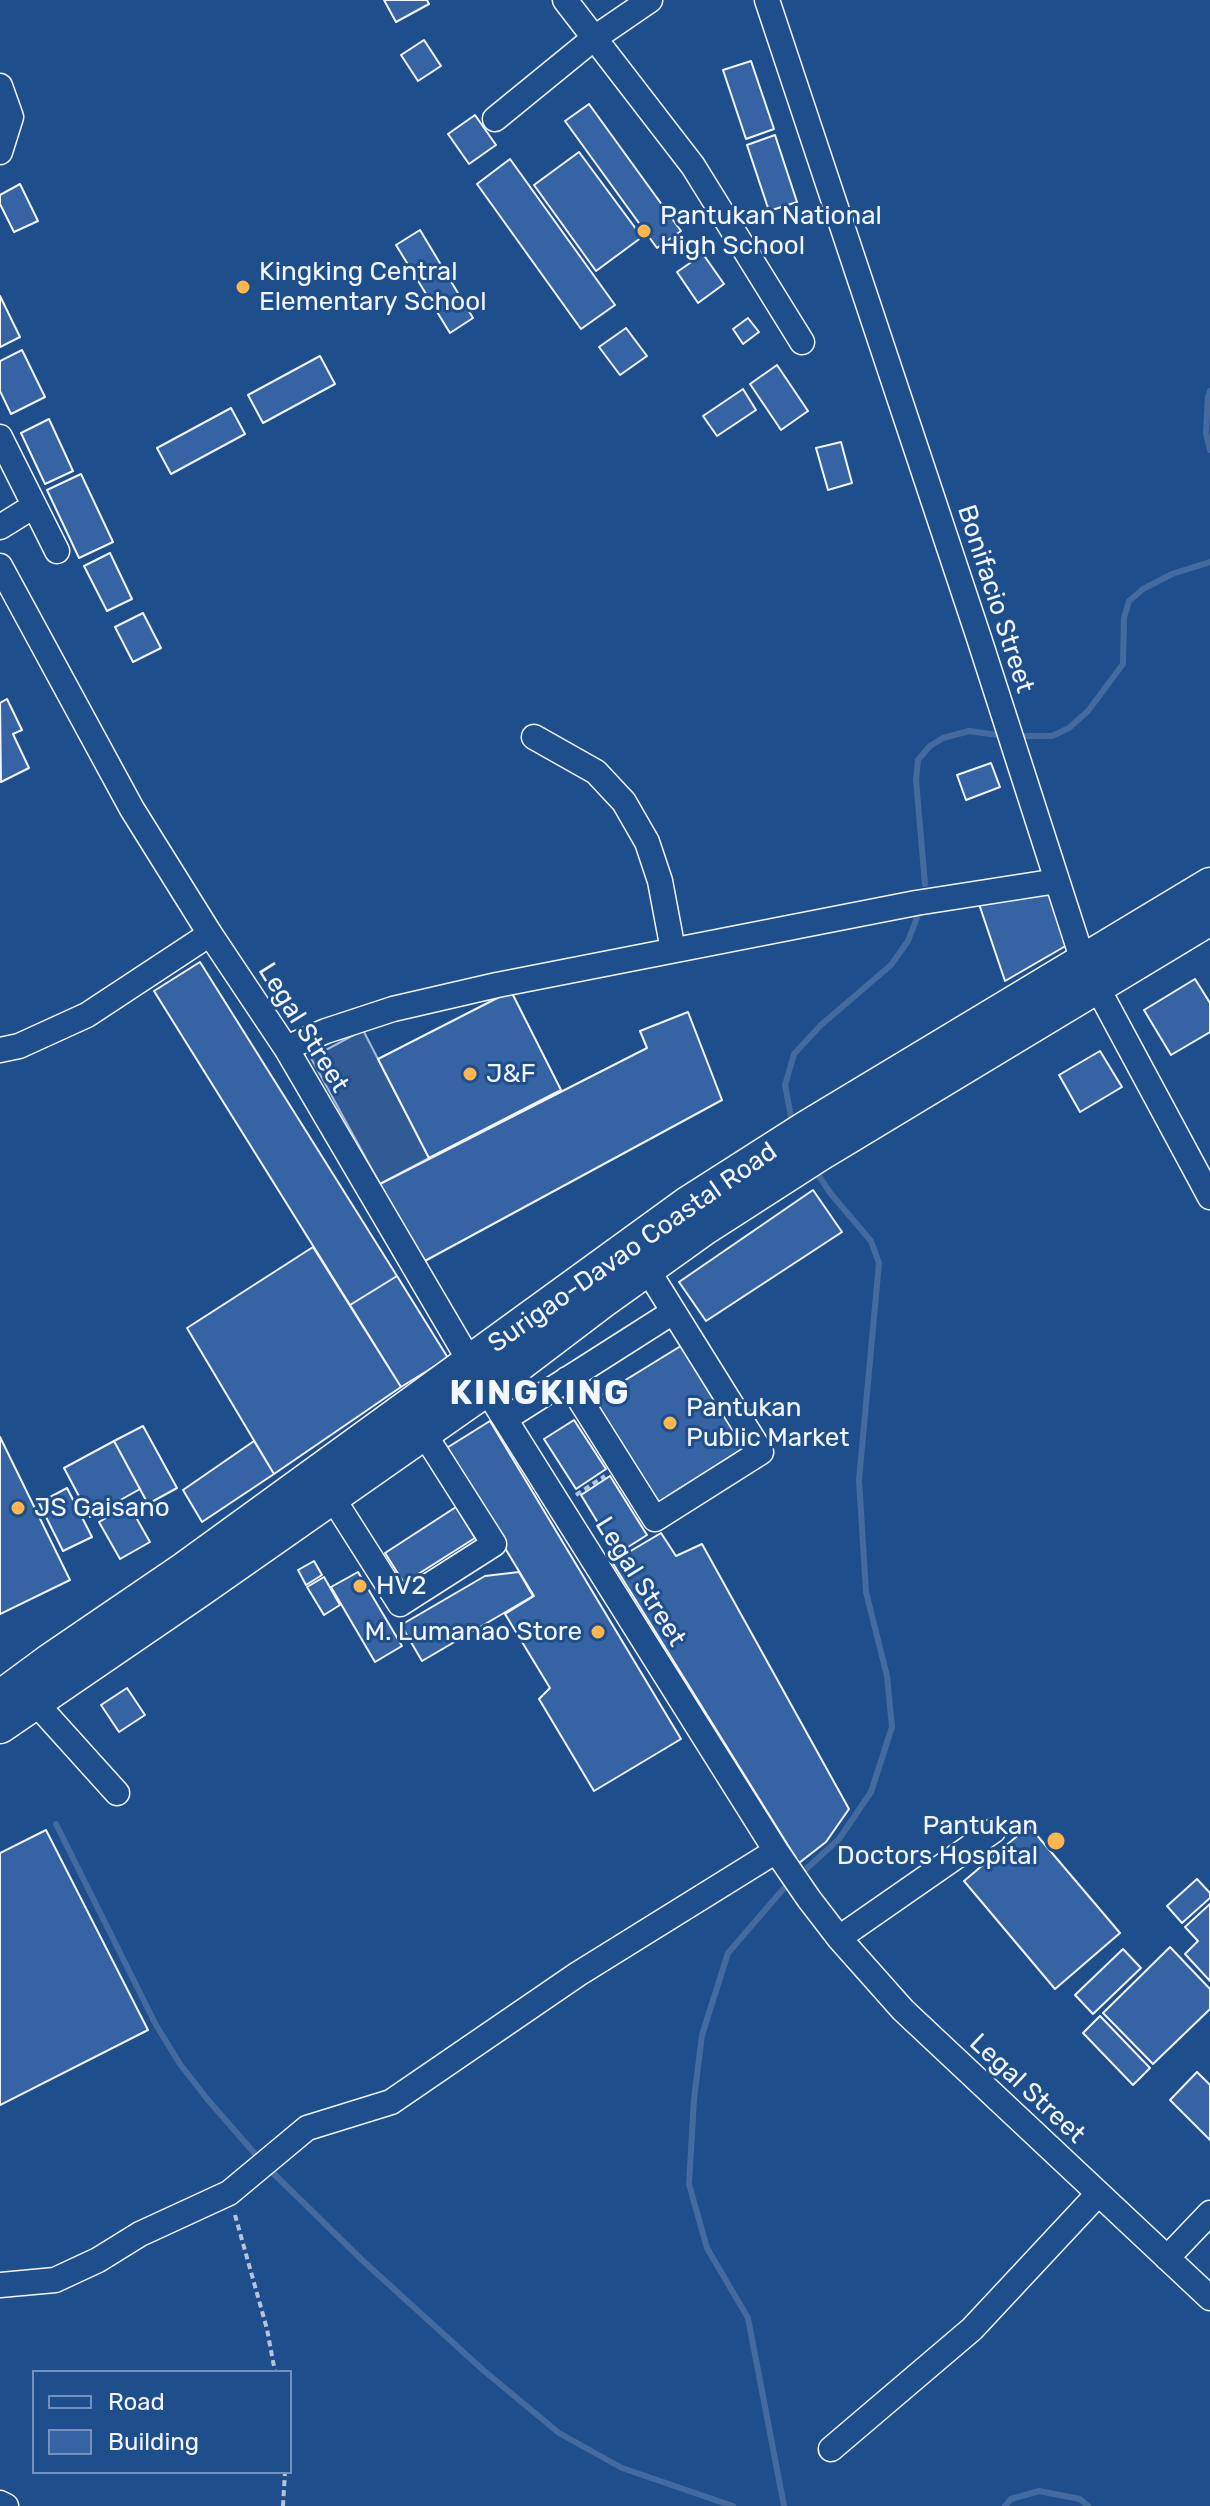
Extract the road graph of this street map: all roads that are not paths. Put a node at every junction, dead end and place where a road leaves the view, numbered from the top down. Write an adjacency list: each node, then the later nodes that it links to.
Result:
1 (565, 0): 4 (street)
2 (650, 0): 4 (street)
3 (767, 0): 15 (street, Bonifacio Street)
4 (593, 39): 6 (street); 8 (street)
5 (0, 86): 7 (street)
6 (495, 119)
7 (0, 152)
8 (802, 342)
9 (0, 437): 10 (street)
10 (34, 506): 11 (street); 12 (street)
11 (0, 527)
12 (57, 551)
13 (0, 566): 18 (street, Legal Street)
14 (534, 737): 19 (street)
15 (1057, 881): 19 (street); 20 (street, Bonifacio Street)
16 (1210, 885): 20 (highway, Surigao-Davao Coastal Road)
17 (1210, 918): 20 (highway, Surigao-Davao Coastal Road)
18 (210, 934): 21 (street, Legal Street); 22 (street)
19 (673, 950): 21 (street)
20 (1089, 974): 23 (highway, Surigao-Davao Coastal Road); 24 (street, Bonifacio Street)
21 (286, 1048): 27 (street, Legal Street)
22 (0, 1050)
23 (812, 1142): 25 (highway, Surigao-Davao Coastal Road); 27 (highway, Surigao-Davao Coastal Road)
24 (1210, 1197)
25 (647, 1269): 26 (street); 27 (highway, Surigao-Davao Coastal Road)
26 (673, 1312): 28 (street); 28 (street)
27 (478, 1376): 29 (street, Legal Street); 30 (highway, Surigao-Davao Coastal Road); 32 (highway, Surigao-Davao Coastal Road)
28 (567, 1379): 29 (street)
29 (505, 1419): 39 (street, Legal Street)
30 (423, 1432): 31 (highway, Surigao-Davao Coastal Road); 31 (street)
31 (332, 1497): 32 (highway, Surigao-Davao Coastal Road)
32 (192, 1580): 33 (highway, Surigao-Davao Coastal Road)
33 (56, 1671): 34 (highway, Surigao-Davao Coastal Road); 35 (highway, Surigao-Davao Coastal Road)
34 (0, 1698)
35 (34, 1701): 36 (highway, Surigao-Davao Coastal Road); 37 (street)
36 (0, 1726)
37 (117, 1793)
38 (993, 1831): 40 (street)
39 (776, 1851): 40 (street, Legal Street); 44 (street)
40 (839, 1938): 41 (street, Legal Street)
41 (1098, 2194): 43 (street, Legal Street); 46 (street)
42 (1210, 2213): 43 (street)
43 (1167, 2258): 45 (street, Legal Street)
44 (0, 2285)
45 (1210, 2298)
46 (831, 2449)
47 (0, 2503): 48 (street)
48 (6, 2506)

